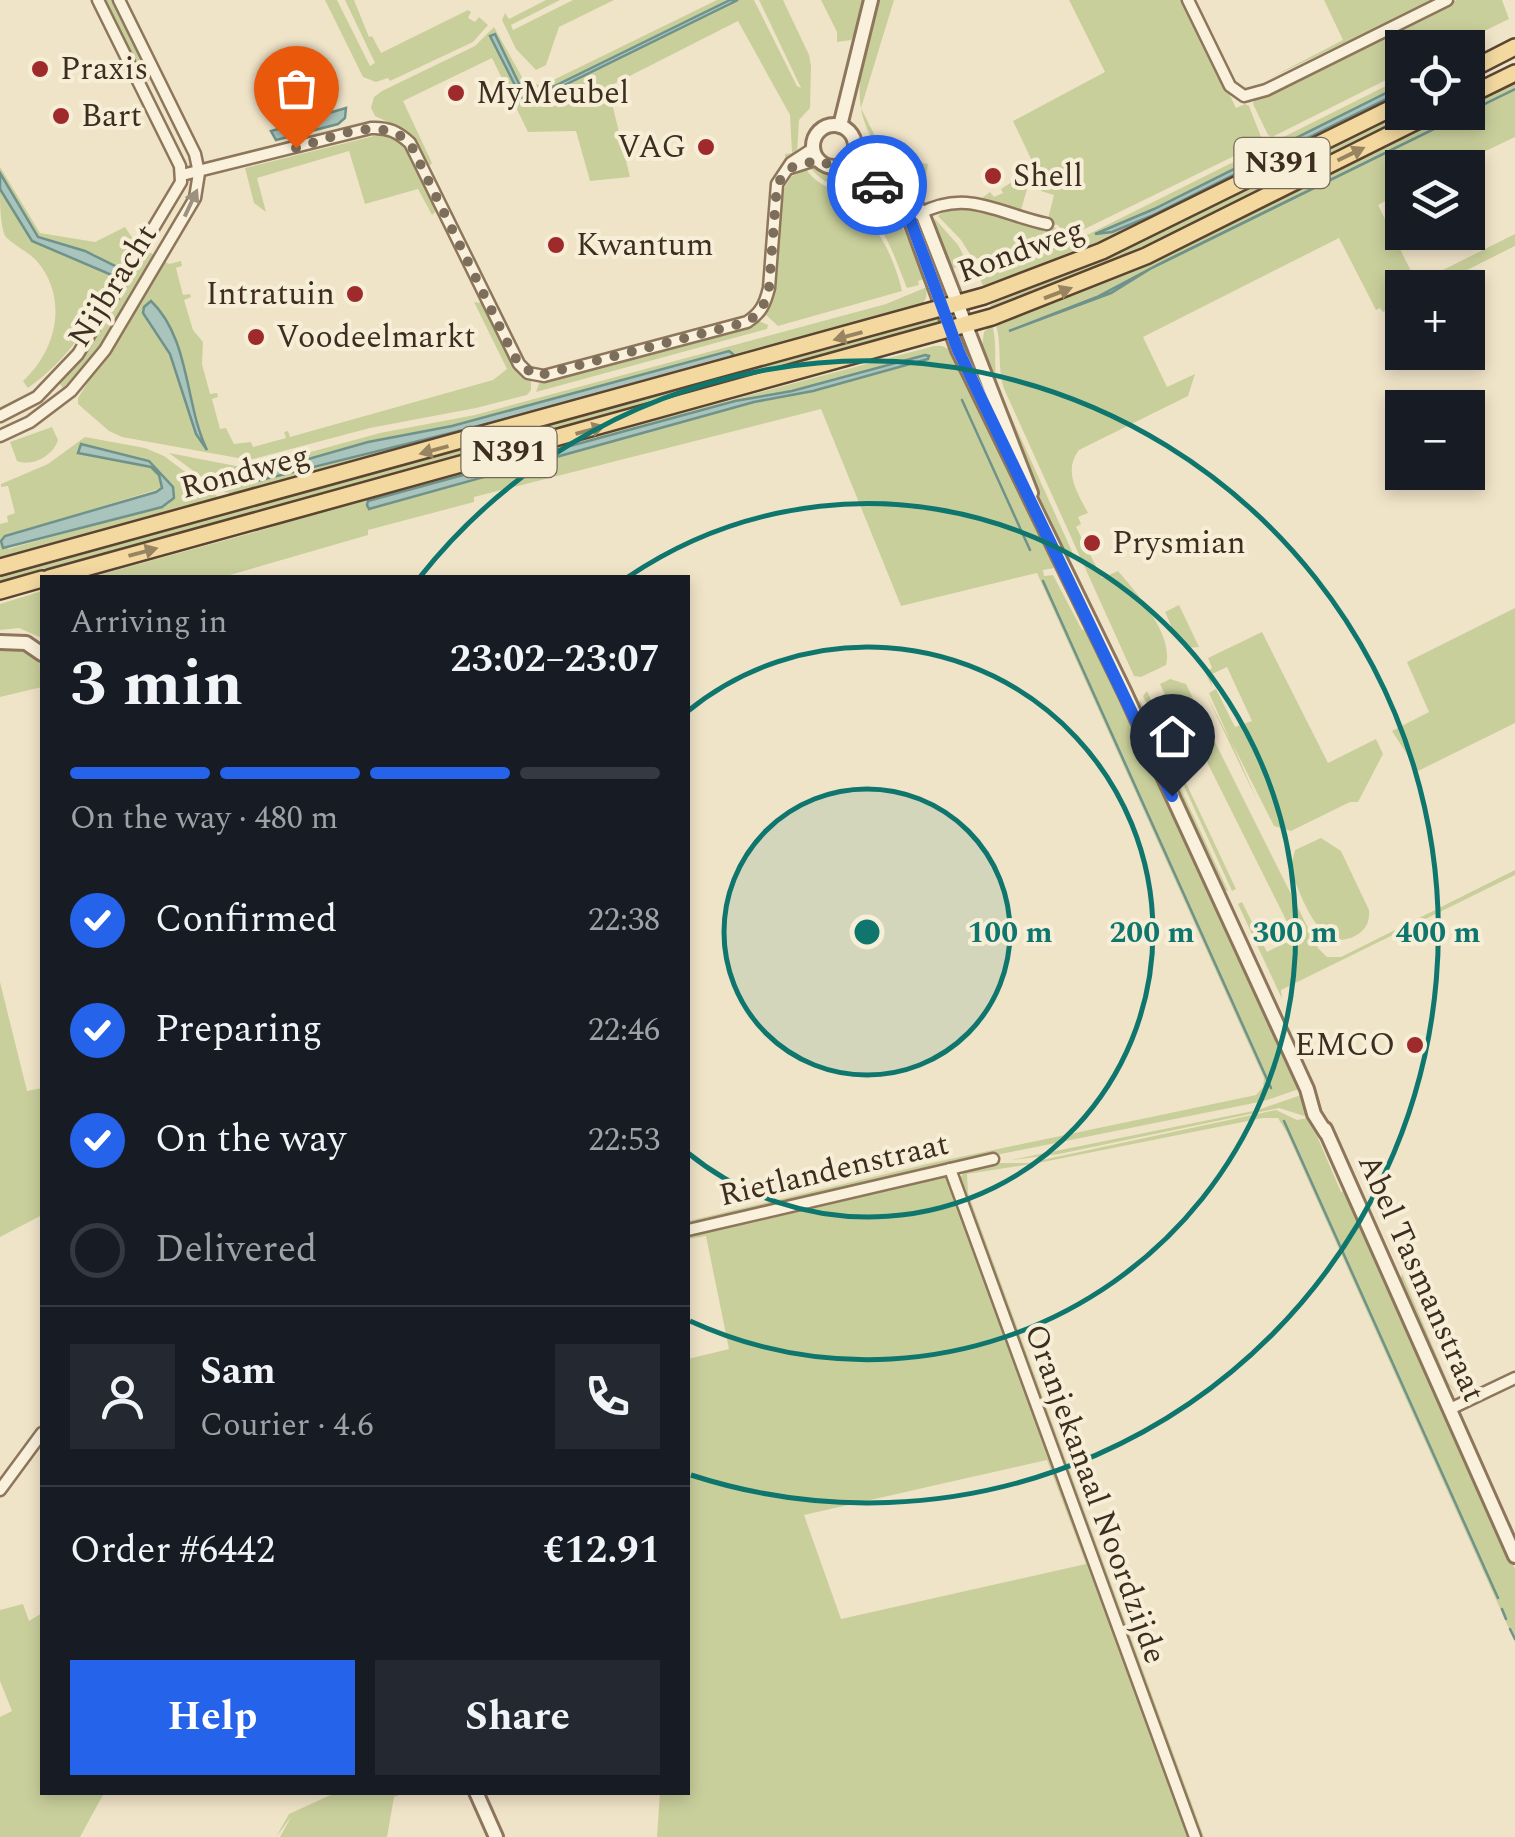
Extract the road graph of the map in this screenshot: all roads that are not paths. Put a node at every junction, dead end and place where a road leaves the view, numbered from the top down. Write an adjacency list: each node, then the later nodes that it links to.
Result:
1 (98, 0): 16 (street)
2 (119, 0): 15 (street)
3 (871, 0): 11 (street)
4 (1188, 0): 5 (street)
5 (1448, 0)
6 (1515, 47): 7 (main road)
7 (1485, 62)
8 (1515, 73): 9 (main road)
9 (1485, 88)
10 (1385, 111): 19 (main road, Rondweg / N391)
11 (840, 126): 13 (street); 14 (street)
12 (1399, 130): 20 (main road, Rondweg / N391, one-way to 12)
13 (816, 154): 14 (street); 15 (street)
14 (852, 156): 17 (street, Abel Tasmanstraat)
15 (199, 173): 16 (street); 22 (street, Nijbracht, one-way to 15)
16 (182, 175): 21 (street, Nijbracht)
17 (916, 216): 18 (street, Rondweg); 19 (street, Abel Tasmanstraat)
18 (1047, 224)
19 (950, 307): 20 (street, Abel Tasmanstraat); 25 (main road, Rondweg / N391, one-way to 25)
20 (958, 328): 26 (main road, Rondweg / N391, one-way to 20); 35 (street, Abel Tasmanstraat)
21 (37, 397): 22 (street); 23 (street, Nijbracht)
22 (47, 410): 24 (street, Nijbracht)
23 (0, 416)
24 (0, 436)
25 (4, 566)
26 (57, 575)
27 (40, 580): 28 (main road, Rondweg / N391)
28 (0, 593)
29 (0, 642): 30 (street)
30 (40, 653)
31 (992, 1160): 32 (street, Rietlandenstraat)
32 (950, 1169): 33 (street, Rietlandenstraat); 41 (street, Oranjekanaal Noordzijde)
33 (690, 1230)
34 (1515, 1378): 35 (street)
35 (1450, 1409): 38 (street, Abel Tasmanstraat)
36 (40, 1436): 37 (street)
37 (0, 1490)
38 (1515, 1556)
39 (477, 1795): 40 (street)
40 (496, 1837)
41 (1195, 1837)

